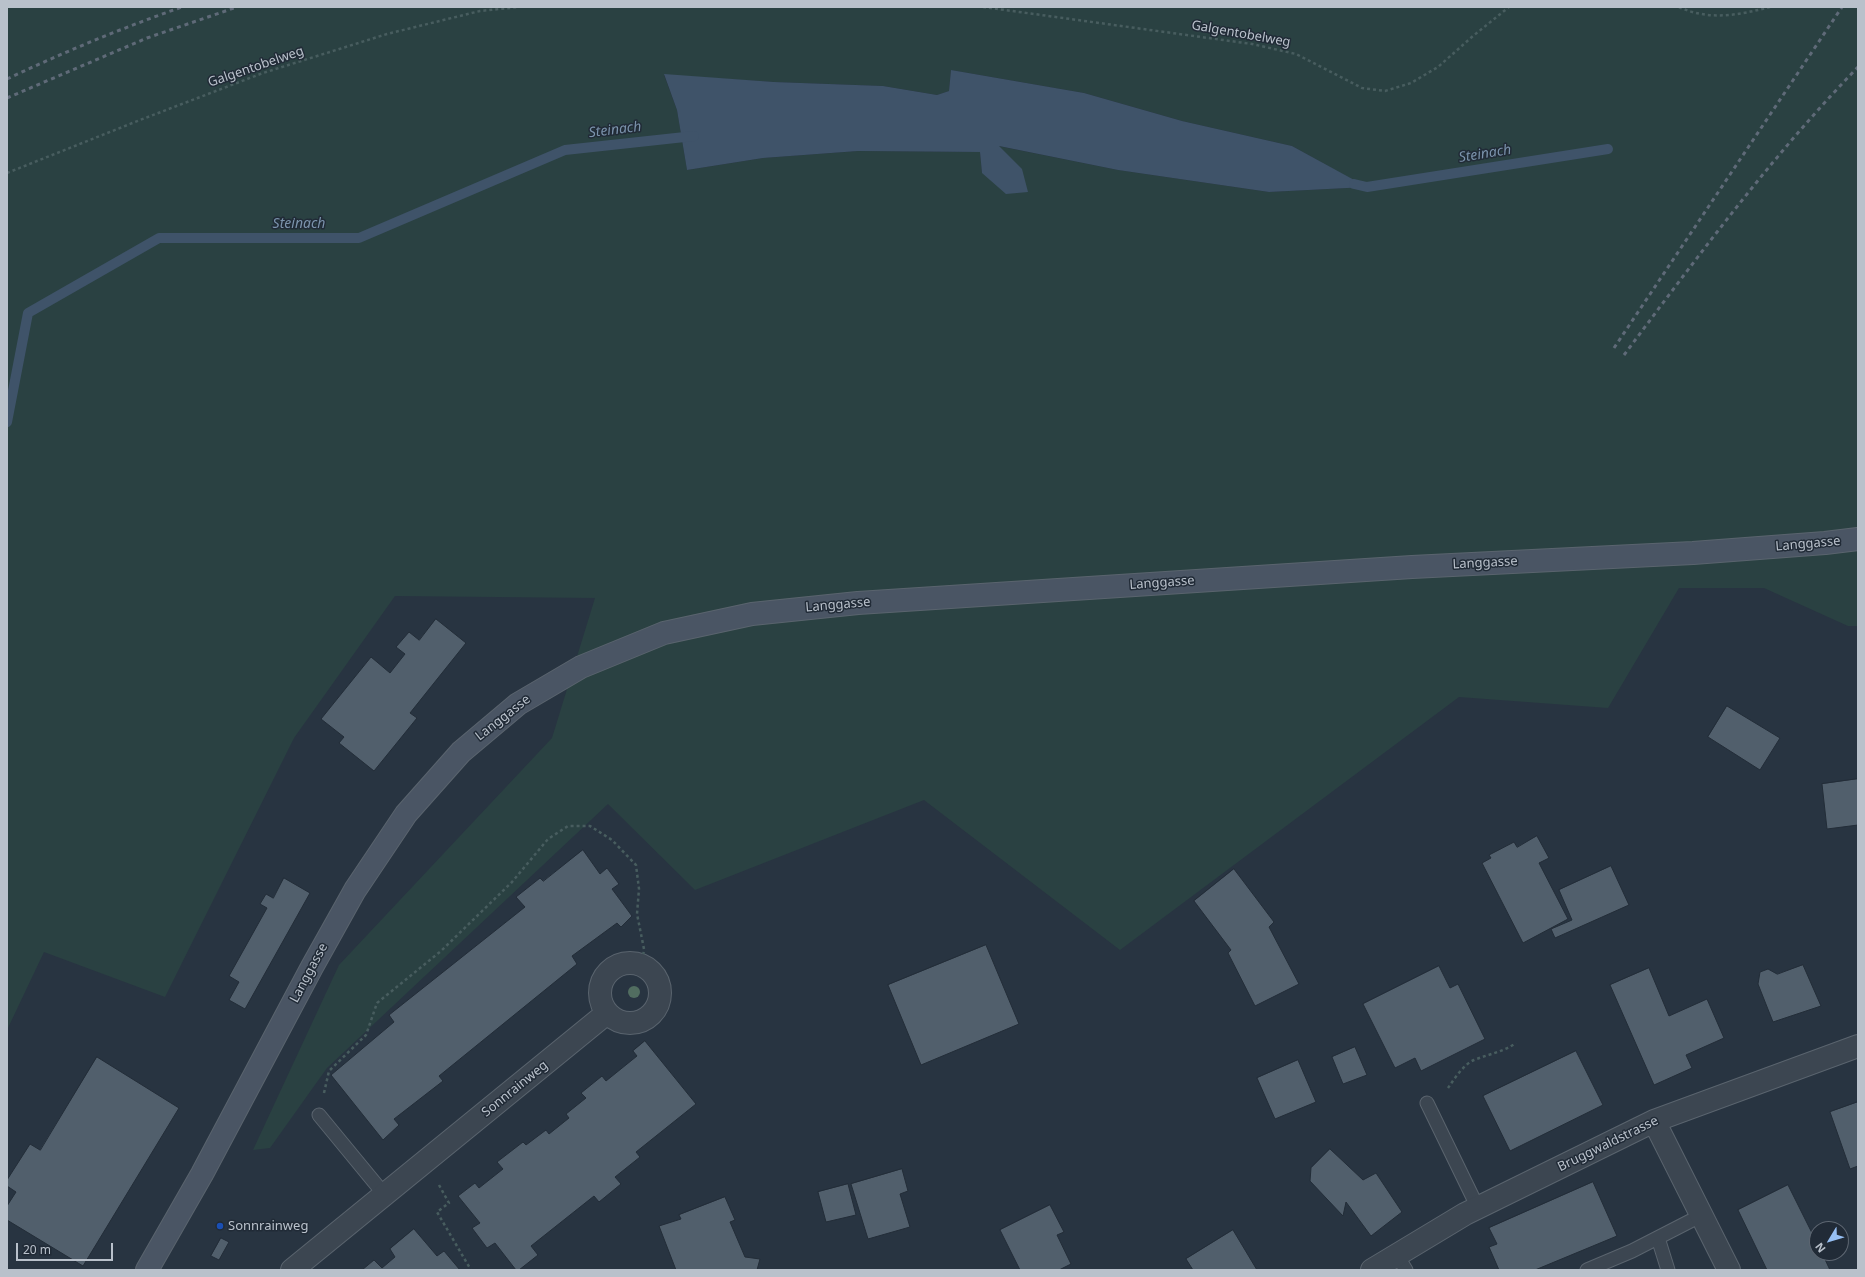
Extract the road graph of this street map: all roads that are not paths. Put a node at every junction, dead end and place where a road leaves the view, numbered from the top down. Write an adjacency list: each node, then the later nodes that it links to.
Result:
1 (1858, 539): 12 (main road, Langgasse)
2 (607, 1013): 2 (street); 7 (street, Sonnrainweg)
3 (1858, 1046): 6 (street, Bruggwaldstrasse)
4 (1427, 1103): 8 (lane)
5 (319, 1115): 7 (lane)
6 (1654, 1121): 8 (street, Bruggwaldstrasse); 9 (street)
7 (384, 1194): 13 (street, Sonnrainweg)
8 (1478, 1208): 11 (street, Bruggwaldstrasse)
9 (1702, 1215): 10 (lane); 17 (street)
10 (1658, 1238): 15 (lane); 16 (lane)
11 (1401, 1263): 14 (street, Bruggwaldstrasse)
12 (147, 1270)
13 (292, 1270)
14 (1372, 1270)
15 (1587, 1270)
16 (1668, 1270)
17 (1729, 1270)

